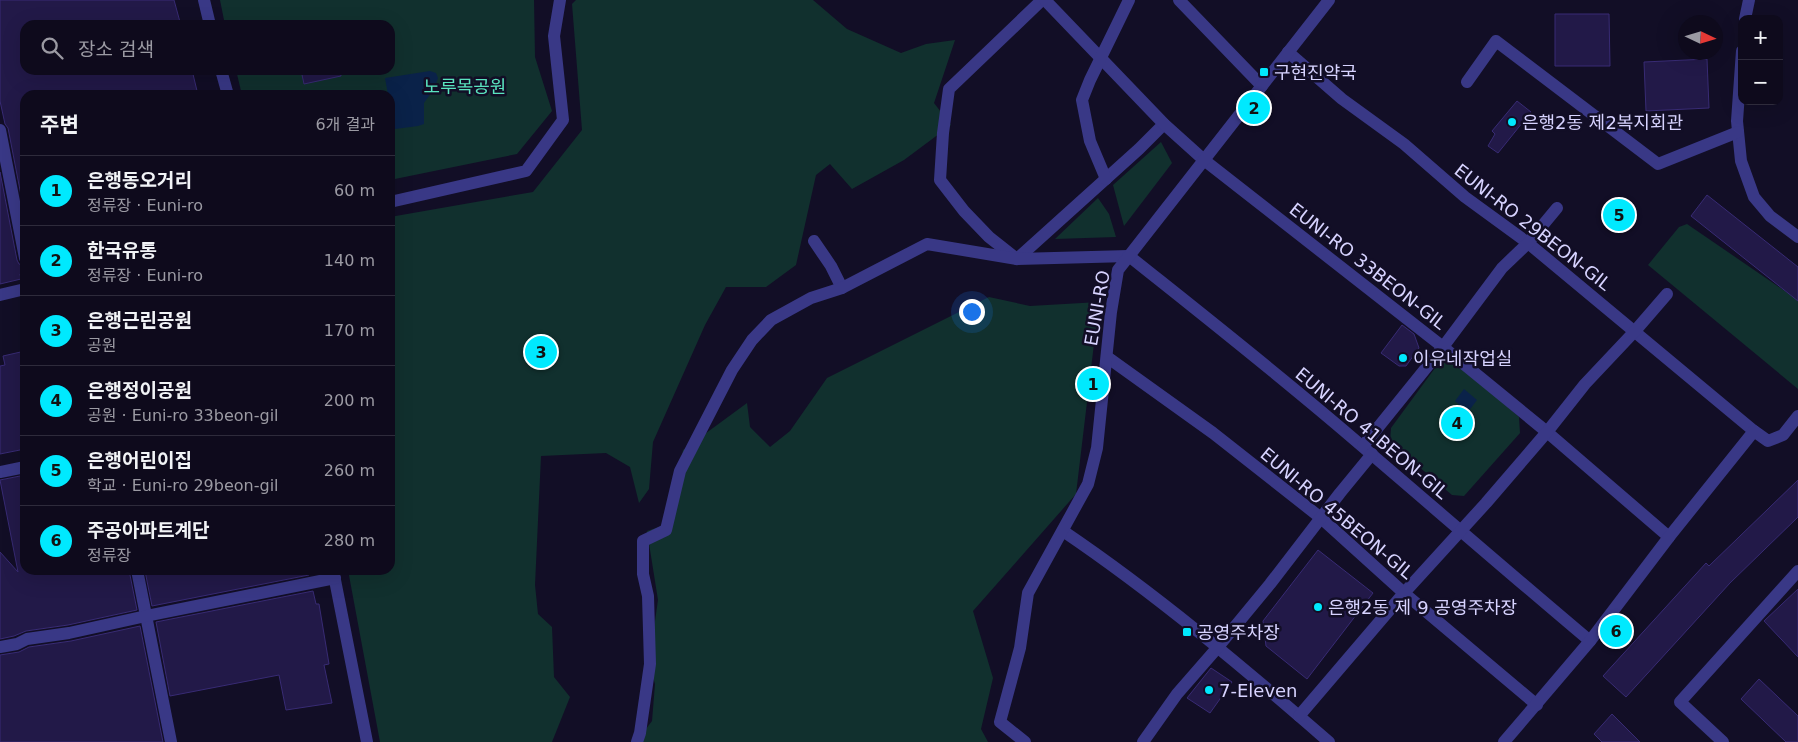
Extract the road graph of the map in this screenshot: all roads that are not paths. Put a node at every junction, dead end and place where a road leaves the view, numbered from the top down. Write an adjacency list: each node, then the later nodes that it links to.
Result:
1 (204, 0): 9 (street)
2 (560, 0): 22 (street)
3 (1043, 0): 11 (street); 29 (street)
4 (1129, 0): 11 (street)
5 (1179, 0): 15 (street)
6 (1329, 0): 10 (street, EUNI-RO)
7 (1749, 0): 8 (street)
8 (1746, 15)
9 (209, 20)
10 (1288, 52): 15 (street, EUNI-RO); 27 (street, EUNI-RO 29BEON-GIL)
11 (1101, 59): 17 (street); 21 (street)
12 (1741, 60): 18 (street)
13 (223, 75): 16 (street)
14 (1467, 82): 18 (street)
15 (1262, 86): 20 (street, EUNI-RO)
16 (227, 90)
17 (1164, 124): 20 (street); 21 (street)
18 (1738, 132): 25 (street)
19 (0, 135): 24 (street)
20 (1204, 160): 28 (street, EUNI-RO); 35 (street, EUNI-RO 33BEON-GIL)
21 (1106, 179): 29 (street)
22 (395, 201)
23 (1557, 208): 27 (street)
24 (20, 233)
25 (1798, 237)
26 (814, 241): 30 (street)
27 (1528, 243): 34 (street, EUNI-RO 29BEON-GIL); 35 (street)
28 (1129, 256): 29 (street); 36 (street, EUNI-RO); 40 (street, EUNI-RO 41BEON-GIL)
29 (1017, 259): 30 (street)
30 (842, 288): 60 (street)
31 (20, 290): 33 (street)
32 (1667, 294): 34 (street)
33 (0, 295)
34 (1635, 331): 38 (street, EUNI-RO 29BEON-GIL); 39 (street)
35 (1443, 347): 39 (street, EUNI-RO 33BEON-GIL); 40 (street)
36 (1106, 357): 43 (street, EUNI-RO 45BEON-GIL); 44 (street, EUNI-RO)
37 (1798, 416): 38 (street)
38 (1754, 431): 46 (street)
39 (1547, 432): 45 (street); 46 (street, EUNI-RO 33BEON-GIL)
40 (1367, 450): 43 (street); 45 (street, EUNI-RO 41BEON-GIL)
41 (20, 468): 42 (street)
42 (0, 472)
43 (1321, 518): 51 (street, EUNI-RO 45BEON-GIL); 55 (street)
44 (1063, 531): 55 (street); 61 (street, EUNI-RO)
45 (1460, 531): 51 (street); 53 (street, EUNI-RO 41BEON-GIL)
46 (1669, 536): 53 (street)
47 (1798, 570): 65 (street)
48 (138, 575): 52 (street)
49 (330, 575): 52 (street)
50 (334, 575): 59 (street)
51 (1404, 593): 56 (street, EUNI-RO 45BEON-GIL); 57 (street)
52 (146, 616): 54 (street); 58 (street)
53 (1590, 641): 56 (street)
54 (0, 647)
55 (1218, 647): 57 (street); 62 (street)
56 (1537, 705): 64 (street)
57 (1299, 716): 63 (street)
58 (171, 742)
59 (367, 742)
60 (637, 742)
61 (1025, 742)
62 (1143, 742)
63 (1329, 742)
64 (1504, 742)
65 (1723, 742)

